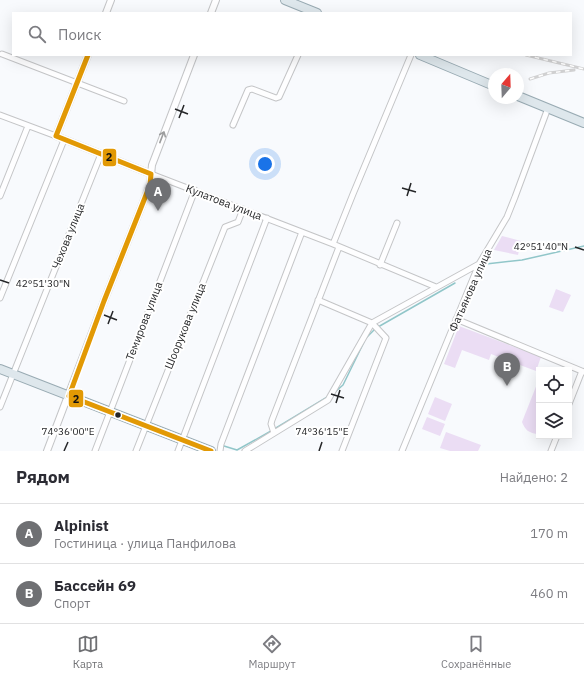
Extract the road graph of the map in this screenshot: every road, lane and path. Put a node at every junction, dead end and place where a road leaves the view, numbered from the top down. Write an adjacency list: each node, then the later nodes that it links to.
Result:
1 (111, 0): 4 (street)
2 (216, 0): 5 (street)
3 (285, 0): 6 (main road)
4 (106, 12)
5 (211, 12)
6 (315, 12)
7 (2, 54): 13 (street)
8 (88, 56): 13 (street)
9 (194, 56): 25 (street, one-way to 9)
10 (298, 56): 20 (street)
11 (411, 56): 32 (street)
12 (422, 56): 14 (main road)
13 (77, 83): 16 (street); 22 (street)
14 (488, 83)
15 (524, 98): 17 (main road)
16 (124, 101)
17 (548, 108): 19 (main road); 35 (street, Фатьянова улица)
18 (0, 115): 21 (street, Кулатова улица)
19 (584, 123)
20 (233, 125)
21 (28, 126): 22 (street, Кулатова улица); 27 (street)
22 (56, 136): 23 (street, Кулатова улица)
23 (64, 140): 24 (street, Кулатова улица); 37 (street)
24 (100, 154): 25 (street, Кулатова улица); 43 (street, Чехова улица)
25 (151, 174): 26 (street, Кулатова улица); 44 (street)
26 (195, 190): 28 (street, Кулатова улица); 47 (street, Темирова улица)
27 (0, 196)
28 (243, 209): 29 (street, Кулатова улица); 48 (street, Шоорукова улица)
29 (267, 218): 31 (street, Кулатова улица); 51 (street)
30 (397, 224): 34 (street)
31 (302, 232): 32 (street, Кулатова улица); 57 (street)
32 (333, 244): 33 (street, Кулатова улица)
33 (339, 247): 34 (street, Кулатова улица); 38 (street)
34 (380, 264): 36 (street, Кулатова улица)
35 (479, 264): 36 (street); 39 (street, Фатьянова улица)
36 (436, 287): 40 (street)
37 (0, 298)
38 (318, 300): 40 (street); 49 (street)
39 (456, 319): 42 (street); 60 (street, Фатьянова улица)
40 (372, 323): 49 (street); 59 (street)
41 (0, 369): 43 (main road)
42 (583, 371): 45 (street)
43 (13, 374): 44 (main road); 46 (street, Чехова улица)
44 (69, 396): 47 (main road); 52 (street)
45 (569, 403)
46 (0, 407)
47 (110, 412): 48 (main road); 53 (street, Темирова улица)
48 (145, 425): 51 (main road); 54 (street, Шоорукова улица)
49 (274, 433): 58 (street)
50 (556, 439): 61 (street)
51 (183, 440): 55 (street); 56 (main road)
52 (47, 451)
53 (95, 451)
54 (136, 451)
55 (178, 451)
56 (211, 451)
57 (220, 451)
58 (245, 451)
59 (342, 451)
60 (402, 451)
61 (551, 451)

